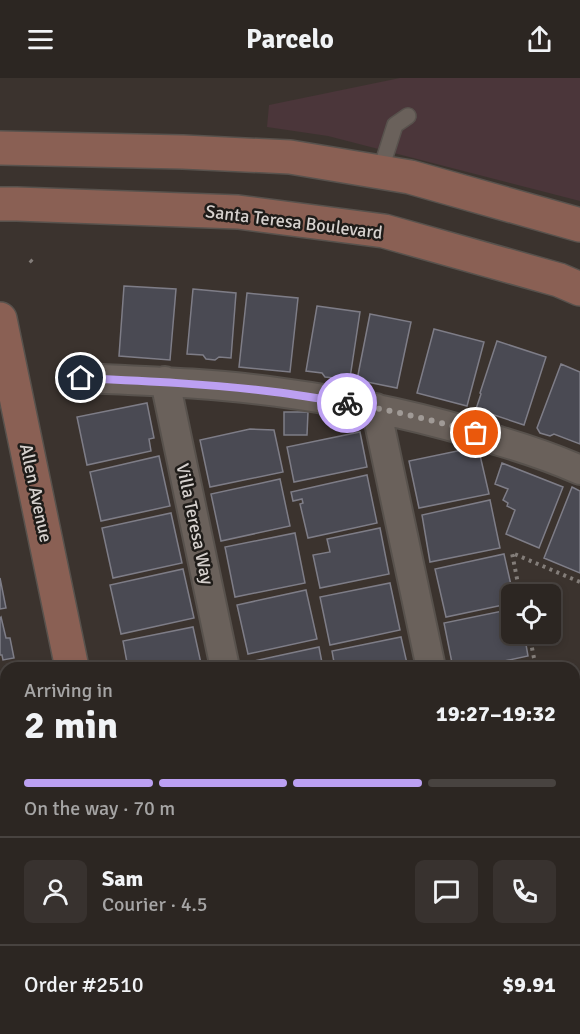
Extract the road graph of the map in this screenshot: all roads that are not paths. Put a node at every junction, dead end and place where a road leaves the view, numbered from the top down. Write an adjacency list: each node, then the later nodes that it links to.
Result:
1 (408, 116): 3 (lane)
2 (0, 148): 3 (main road)
3 (380, 172): 5 (main road)
4 (0, 204): 6 (main road, Santa Teresa Boulevard)
5 (580, 225)
6 (580, 289)
7 (0, 319): 12 (main road, Allen Avenue)
8 (81, 378): 9 (street)
9 (165, 381): 10 (street); 13 (street, Villa Teresa Way)
10 (376, 408): 11 (street); 14 (street)
11 (580, 470)
12 (71, 662)
13 (224, 662)
14 (430, 662)

